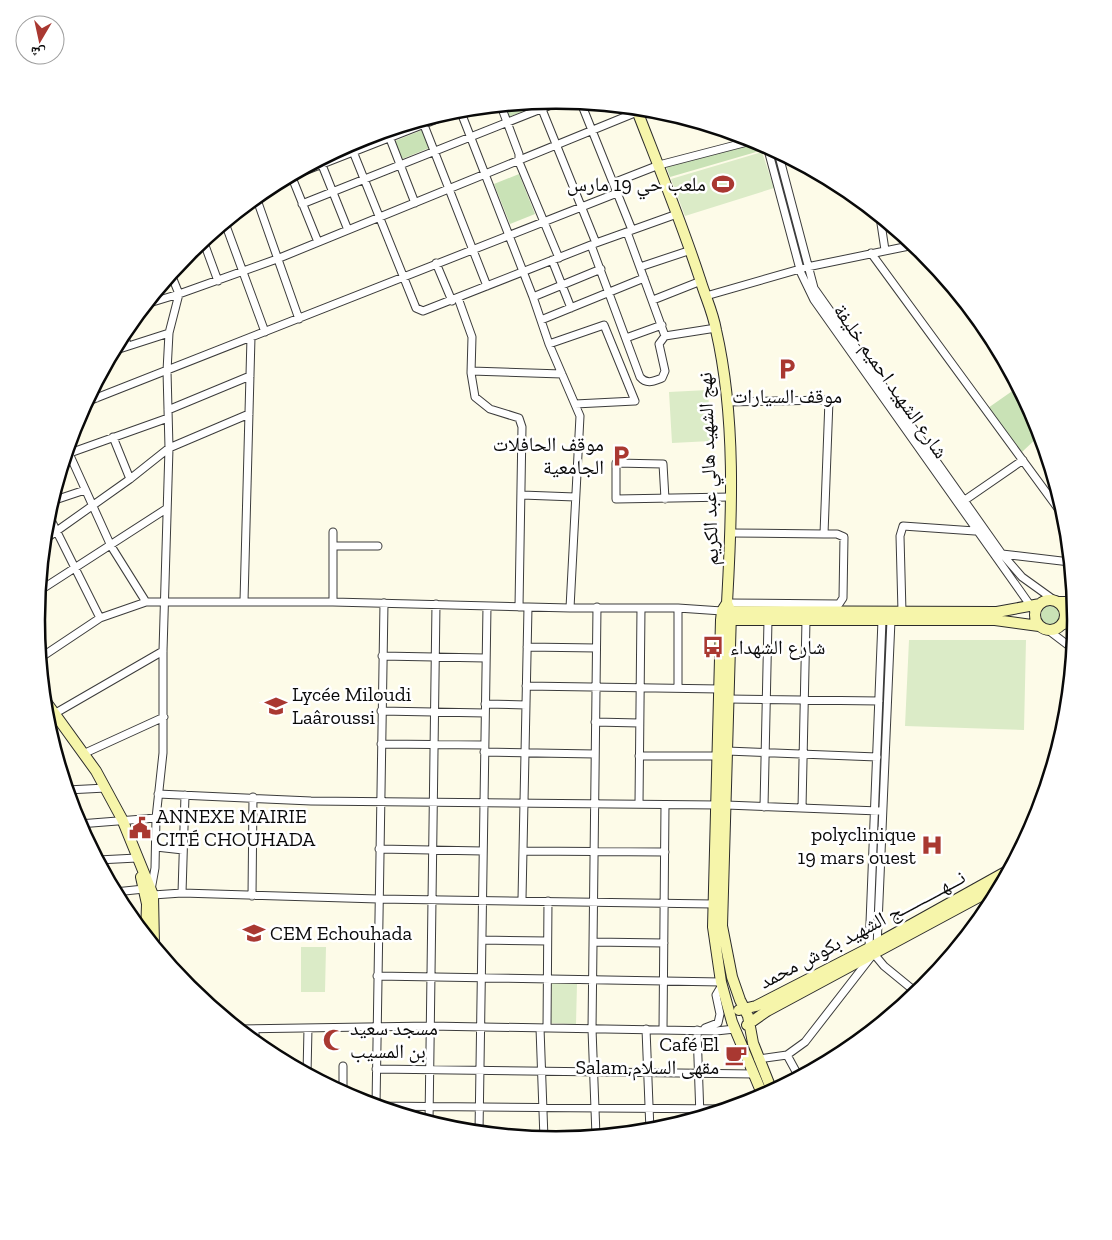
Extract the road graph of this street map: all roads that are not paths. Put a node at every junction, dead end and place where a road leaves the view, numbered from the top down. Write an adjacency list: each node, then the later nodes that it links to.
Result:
1 (542, 109): 14 (street)
2 (530, 110): 8 (street)
3 (584, 110): 10 (street)
4 (503, 112): 8 (street)
5 (628, 114): 10 (street)
6 (638, 116): 23 (main road, نهج الشهيد هالي عبد الكريم)
7 (463, 118): 12 (street)
8 (507, 121): 12 (street); 21 (street)
9 (424, 126): 16 (street)
10 (592, 131): 14 (street); 28 (street)
11 (389, 137): 22 (street)
12 (471, 137): 16 (street); 25 (street)
13 (741, 144): 23 (street)
14 (557, 146): 21 (street); 35 (street)
15 (363, 147): 17 (street)
16 (434, 151): 22 (street); 29 (street)
17 (353, 152): 18 (street); 26 (street)
18 (348, 153)
19 (770, 156): 56 (street, شارع الشهيد احميم خليفة)
20 (780, 161): 56 (street, شارع الشهيد احميم خليفة)
21 (519, 162): 25 (street); 38 (street)
22 (399, 165): 26 (street); 32 (street)
23 (659, 165): 28 (street); 36 (main road, نهج الشهيد هالي عبد الكريم)
24 (323, 166): 30 (street)
25 (485, 174): 29 (street); 43 (street)
26 (364, 179): 30 (street); 37 (street)
27 (292, 183): 33 (street)
28 (613, 183): 31 (street)
29 (449, 189): 32 (street); 48 (street)
30 (333, 192): 33 (street); 41 (street)
31 (617, 192): 35 (street); 42 (street)
32 (415, 202): 37 (street)
33 (302, 204): 44 (street)
34 (259, 205): 52 (street)
35 (581, 206): 38 (street); 45 (street)
36 (677, 214): 42 (street); 49 (main road, نهج الشهيد هالي عبد الكريم)
37 (380, 217): 41 (street); 60 (street)
38 (544, 220): 43 (street); 53 (street)
39 (881, 227): 50 (street)
40 (227, 230): 58 (street)
41 (348, 230): 44 (street)
42 (629, 231): 45 (street); 55 (street)
43 (508, 234): 48 (street); 59 (street)
44 (318, 242): 52 (street)
45 (594, 244): 53 (street); 57 (street)
46 (904, 247): 50 (street)
47 (206, 248): 63 (street)
48 (472, 248): 54 (street); 66 (street)
49 (691, 250): 55 (street); 64 (main road, نهج الشهيد هالي عبد الكريم)
50 (885, 250): 51 (street)
51 (871, 253): 56 (street); 101 (street)
52 (277, 259): 58 (street); 75 (street)
53 (556, 259): 59 (street); 65 (street)
54 (436, 263): 60 (street); 72 (street)
55 (640, 267): 61 (street)
56 (803, 268): 69 (street); 110 (street, شارع الشهيد احميم خليفة); 115 (street, شارع الشهيد احميم خليفة)
57 (600, 269): 65 (street); 67 (street)
58 (243, 271): 63 (street); 79 (street)
59 (523, 272): 66 (street); 70 (street)
60 (402, 277): 72 (street); 75 (street)
61 (644, 278): 67 (street); 73 (street)
62 (174, 281): 68 (street)
63 (218, 281): 68 (street)
64 (701, 281): 69 (main road, نهج الشهيد هالي عبد الكريم); 73 (street)
65 (562, 285): 70 (street); 74 (street)
66 (487, 286): 72 (street)
67 (610, 292): 74 (street); 83 (street)
68 (179, 294): 71 (street); 80 (street)
69 (706, 296): 78 (main road, نهج الشهيد هالي عبد الكريم)
70 (533, 297): 76 (street)
71 (158, 300)
72 (455, 300): 88 (street)
73 (653, 300): 77 (street)
74 (571, 308): 76 (street)
75 (299, 319): 79 (street)
76 (541, 320): 84 (street)
77 (662, 325): 81 (street); 83 (street)
78 (716, 328): 81 (street); 92 (main road, نهج الشهيد هالي عبد الكريم)
79 (265, 332): 82 (street)
80 (170, 333): 85 (street); 87 (street)
81 (665, 336): 83 (street)
82 (251, 337): 87 (street); 90 (street)
83 (626, 338)
84 (549, 344): 89 (street); 93 (street)
85 (127, 346): 86 (street)
86 (124, 347)
87 (167, 371): 91 (street); 94 (street)
88 (471, 371): 89 (street); 105 (street)
89 (562, 374): 93 (street)
90 (250, 376): 94 (street); 95 (street)
91 (97, 398)
92 (727, 402): 107 (main road, نهج الشهيد هالي عبد الكريم); 119 (street)
93 (575, 404): 106 (street)
94 (168, 410): 96 (street)
95 (249, 414): 98 (street); 127 (street)
96 (168, 418): 97 (street); 98 (street)
97 (113, 437): 99 (street); 102 (street)
98 (169, 448): 102 (street); 112 (street)
99 (74, 450)
100 (71, 460): 103 (street)
101 (1023, 460): 104 (street); 110 (street)
102 (130, 479): 111 (street)
103 (85, 490): 108 (street); 111 (street)
104 (1051, 492)
105 (522, 495): 106 (street); 136 (street)
106 (575, 497): 140 (street)
107 (730, 497): 109 (street); 117 (main road, نهج الشهيد هالي عبد الكريم)
108 (60, 498)
109 (665, 499): 109 (street)
110 (965, 500): 123 (street, شارع الشهيد احميم خليفة)
111 (93, 506): 114 (street); 120 (street)
112 (166, 509): 120 (street); 130 (street)
113 (54, 526): 114 (street)
114 (56, 531): 118 (street); 125 (street)
115 (976, 531): 139 (street, شارع الشهيد احميم خليفة); 143 (street)
116 (333, 532): 121 (street)
117 (731, 533): 119 (street); 144 (main road, نهج الشهيد هالي عبد الكريم)
118 (53, 534)
119 (824, 534): 144 (street)
120 (111, 546): 125 (street); 129 (street)
121 (333, 546): 122 (street); 131 (street)
122 (378, 546)
123 (1002, 554): 124 (street); 128 (street, شارع الشهيد احميم خليفة)
124 (1064, 561)
125 (75, 567): 126 (street); 145 (street)
126 (46, 586)
127 (244, 600): 130 (street); 131 (street)
128 (1056, 601): 132 (main road); 139 (main road); 149 (main road)
129 (146, 602): 130 (street); 145 (street)
130 (165, 602): 154 (street)
131 (333, 602): 133 (street)
132 (1066, 602)
133 (384, 603): 134 (street); 156 (street)
134 (436, 604): 135 (street); 157 (street)
135 (487, 606): 136 (street); 158 (street)
136 (518, 606): 137 (street)
137 (528, 607): 140 (street); 152 (street)
138 (597, 607): 140 (street); 141 (street); 153 (street)
139 (1035, 607): 143 (main road); 150 (main road)
140 (570, 608)
141 (641, 608): 142 (street); 161 (street)
142 (678, 608): 144 (street); 162 (street)
143 (902, 612): 144 (main road)
144 (726, 613): 146 (main road); 163 (main road); 164 (main road)
145 (100, 618): 155 (street)
146 (768, 620): 147 (main road); 165 (street)
147 (806, 620): 148 (main road); 166 (street)
148 (887, 620): 150 (main road); 167 (street); 203 (street)
149 (1067, 620): 150 (main road)
150 (1044, 628): 151 (street)
151 (1066, 643)
152 (527, 647): 153 (street); 159 (street)
153 (596, 648): 160 (street)
154 (163, 650): 173 (street); 174 (street)
155 (46, 654)
156 (382, 656): 157 (street); 170 (street)
157 (435, 657): 158 (street); 171 (street)
158 (485, 658): 168 (street)
159 (526, 686): 160 (street); 169 (street)
160 (596, 686): 161 (street); 175 (street)
161 (639, 688): 162 (street); 176 (street)
162 (678, 688): 163 (street)
163 (720, 689): 185 (main road)
164 (728, 699): 165 (street); 185 (main road)
165 (768, 699): 166 (street); 180 (street)
166 (803, 700): 167 (street); 181 (street)
167 (878, 701): 187 (street)
168 (485, 704): 169 (street); 172 (street)
169 (526, 705): 183 (street)
170 (381, 711): 171 (street); 177 (street)
171 (435, 712): 172 (street); 178 (street)
172 (485, 713): 179 (street)
173 (54, 714): 182 (main road)
174 (164, 718): 182 (street); 190 (street)
175 (595, 722): 176 (street); 184 (street)
176 (639, 723): 186 (street)
177 (381, 744): 178 (street); 193 (street)
178 (434, 746): 179 (street); 195 (street)
179 (484, 749): 183 (street); 194 (street)
180 (766, 752): 181 (street); 185 (street); 201 (street)
181 (802, 753): 187 (street); 202 (street)
182 (83, 754): 188 (main road)
183 (525, 754): 184 (street); 196 (street)
184 (595, 754): 197 (street)
185 (722, 754): 186 (street); 200 (main road)
186 (639, 756): 198 (street)
187 (877, 757): 203 (street)
188 (106, 788): 189 (street); 205 (main road)
189 (74, 790)
190 (158, 794): 191 (street); 204 (street)
191 (185, 795): 192 (street); 209 (street)
192 (253, 797): 193 (street); 222 (street)
193 (381, 801): 195 (street); 208 (street)
194 (483, 801): 195 (street); 196 (street); 212 (street)
195 (434, 802): 210 (street)
196 (524, 802): 197 (street); 211 (street)
197 (594, 803): 198 (street); 213 (street)
198 (639, 804): 199 (street)
199 (665, 805): 200 (street); 214 (street)
200 (721, 805): 201 (street); 230 (main road); 246 (main road)
201 (764, 806): 202 (street)
202 (802, 808): 203 (street)
203 (879, 811): 237 (street)
204 (156, 818): 205 (street); 207 (street)
205 (122, 819): 206 (street); 216 (main road)
206 (87, 823)
207 (156, 847): 209 (street); 218 (street)
208 (379, 849): 210 (street); 223 (street)
209 (183, 850): 221 (street)
210 (433, 850): 212 (street); 224 (street)
211 (523, 851): 213 (street); 226 (street)
212 (483, 852): 225 (street)
213 (593, 852): 214 (street); 228 (street)
214 (665, 852): 229 (street)
215 (105, 860): 216 (street)
216 (138, 861): 218 (main road)
217 (999, 876): 237 (main road, نـــهـــــــــــج الشهيد بكوش محمد)
218 (149, 891): 220 (street); 221 (street); 231 (main road); 232 (main road)
219 (989, 891): 237 (main road, نـــهـــــــــــج الشهيد بكوش محمد)
220 (123, 892)
221 (182, 894): 222 (street)
222 (252, 896): 223 (street)
223 (378, 899): 224 (street); 238 (street)
224 (433, 899): 225 (street); 239 (street)
225 (482, 899): 226 (street); 233 (street)
226 (522, 900): 227 (street)
227 (548, 900): 228 (street); 234 (street)
228 (593, 902): 229 (street); 235 (street)
229 (664, 902): 230 (street); 236 (street)
230 (713, 904): 244 (main road)
231 (146, 924)
232 (153, 933)
233 (482, 940): 234 (street); 240 (street)
234 (547, 941): 241 (street)
235 (593, 942): 236 (street); 242 (street)
236 (664, 943): 243 (street)
237 (874, 950): 245 (street); 246 (main road, نـــهـــــــــــج الشهيد بكوش محمد); 248 (main road, نـــهـــــــــــج الشهيد بكوش محمد); 262 (street)
238 (377, 976): 239 (street); 249 (street)
239 (431, 977): 240 (street); 250 (street)
240 (482, 978): 241 (street); 251 (street)
241 (547, 978): 242 (street); 253 (street)
242 (593, 980): 243 (street); 256 (street)
243 (663, 981): 244 (street); 259 (street)
244 (722, 983): 247 (main road); 260 (street)
245 (911, 987)
246 (744, 1009): 247 (main road, نـــهـــــــــــج الشهيد بكوش محمد); 248 (main road)
247 (730, 1014): 258 (main road)
248 (750, 1023): 258 (main road, نـــهـــــــــــج الشهيد بكوش محمد); 263 (main road)
249 (376, 1026): 250 (street); 252 (street); 266 (street)
250 (430, 1026): 251 (street); 267 (street)
251 (481, 1027): 253 (street); 268 (street)
252 (308, 1028): 255 (street); 265 (street)
253 (543, 1028): 256 (street); 269 (street)
254 (250, 1029): 255 (street)
255 (255, 1029): 261 (street)
256 (592, 1029): 257 (street); 271 (street)
257 (646, 1029): 259 (street); 272 (street)
258 (735, 1029): 260 (street); 274 (main road)
259 (663, 1030): 260 (street)
260 (697, 1030): 273 (street)
261 (255, 1032)
262 (787, 1055): 263 (street); 270 (street)
263 (758, 1059): 276 (main road)
264 (343, 1066): 275 (street)
265 (307, 1067)
266 (376, 1069): 267 (street); 278 (street)
267 (430, 1069): 268 (street); 280 (street)
268 (480, 1069): 269 (street); 281 (street)
269 (542, 1071): 271 (street); 282 (street)
270 (796, 1071)
271 (594, 1072): 272 (street); 283 (street)
272 (648, 1072): 273 (street); 284 (street)
273 (699, 1073): 274 (street); 285 (street)
274 (754, 1074): 277 (main road)
275 (342, 1084)
276 (769, 1084)
277 (760, 1088)
278 (376, 1098)
279 (398, 1106): 280 (street)
280 (429, 1106): 281 (street); 287 (street)
281 (480, 1107): 282 (street); 289 (street)
282 (542, 1108): 283 (street); 291 (street)
283 (595, 1108): 284 (street); 290 (street)
284 (649, 1108): 285 (street); 288 (street)
285 (700, 1108): 286 (street)
286 (707, 1108)
287 (429, 1115)
288 (650, 1122)
289 (479, 1125)
290 (596, 1129)
291 (543, 1131)

